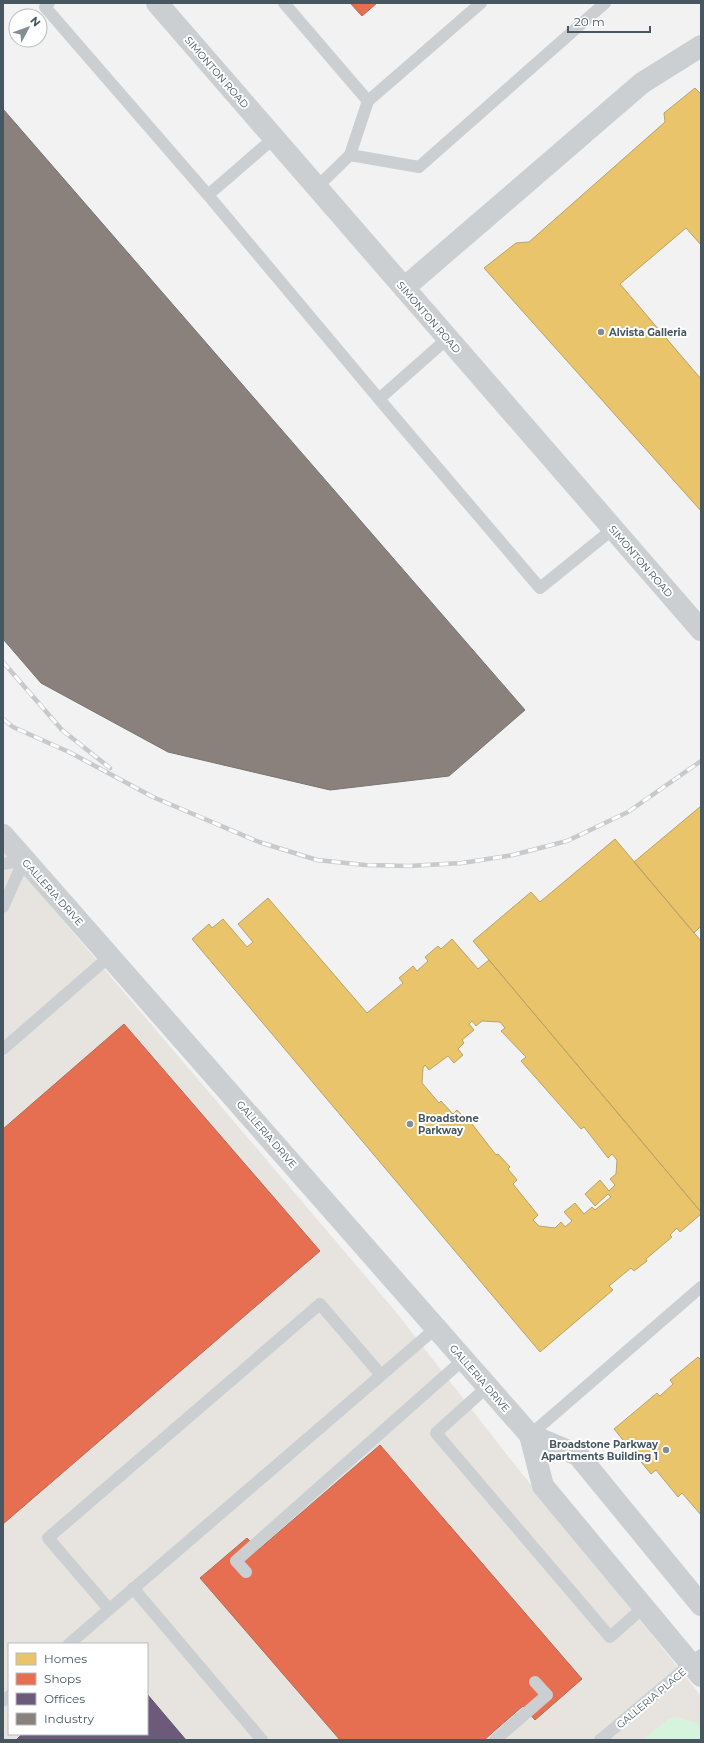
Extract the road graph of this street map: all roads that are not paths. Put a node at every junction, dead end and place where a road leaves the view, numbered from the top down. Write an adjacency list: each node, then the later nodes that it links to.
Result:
1 (49, 3): 11 (lane)
2 (157, 3): 8 (street, SIMONTON ROAD)
3 (284, 3): 7 (lane)
4 (481, 3): 7 (lane)
5 (605, 3): 9 (lane)
6 (701, 46): 12 (street)
7 (368, 101): 9 (lane)
8 (274, 138): 10 (street, SIMONTON ROAD); 11 (lane)
9 (350, 156): 10 (lane)
10 (317, 187): 12 (street, SIMONTON ROAD)
11 (208, 195): 14 (lane)
12 (404, 288): 13 (street, SIMONTON ROAD)
13 (448, 338): 14 (lane); 15 (street, SIMONTON ROAD)
14 (380, 399): 15 (lane)
15 (613, 529): 16 (street, SIMONTON ROAD)
16 (701, 630)
17 (3, 835): 18 (street, GALLERIA DRIVE)
18 (24, 860): 19 (lane); 20 (lane); 21 (street, GALLERIA DRIVE)
19 (3, 864)
20 (3, 907)
21 (110, 956): 22 (lane); 24 (street, GALLERIA DRIVE)
22 (3, 1049)
23 (701, 1286): 28 (lane)
24 (436, 1328): 25 (street, GALLERIA DRIVE); 26 (lane)
25 (464, 1360): 27 (street, GALLERIA DRIVE); 29 (lane)
26 (382, 1375): 30 (lane); 33 (lane)
27 (487, 1387): 28 (street, GALLERIA DRIVE); 32 (lane)
28 (530, 1435): 31 (street, GALLERIA DRIVE); 32 (street, GALLERIA DRIVE)
29 (246, 1572)
30 (133, 1588): 33 (lane); 37 (lane)
31 (701, 1605)
32 (644, 1607): 35 (street, GALLERIA DRIVE)
33 (109, 1609): 34 (lane)
34 (70, 1643)
35 (698, 1665): 39 (lane, GALLERIA PLACE)
36 (535, 1682): 38 (lane)
37 (262, 1740)
38 (495, 1740)
39 (600, 1740)

